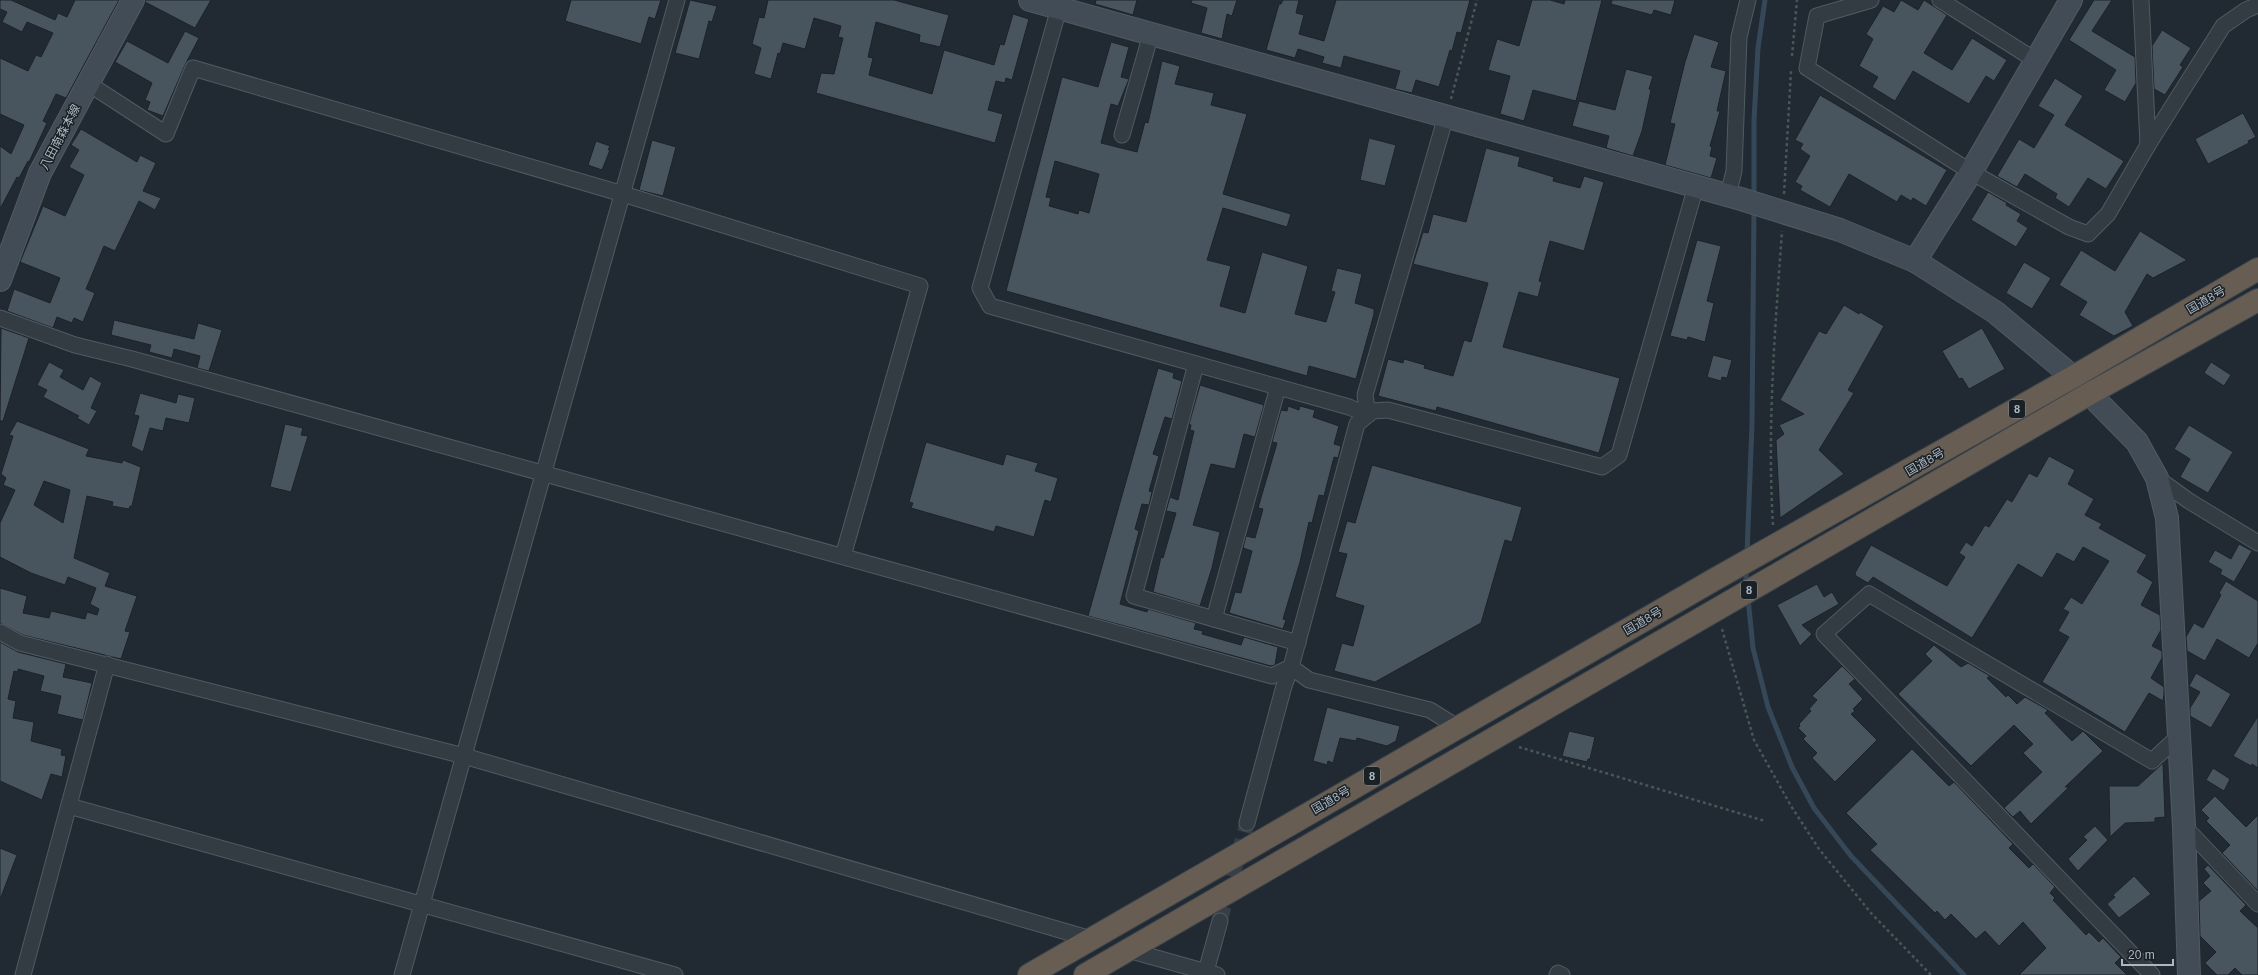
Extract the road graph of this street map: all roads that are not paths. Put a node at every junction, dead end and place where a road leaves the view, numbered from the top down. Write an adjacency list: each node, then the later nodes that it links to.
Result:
1 (133, 0): 13 (street, 八田南森本線)
2 (678, 0): 19 (street)
3 (1030, 0): 10 (street)
4 (1748, 0): 20 (street)
5 (1871, 0): 17 (street)
6 (1940, 0): 12 (street)
7 (2071, 0): 12 (street)
8 (2141, 0): 16 (street)
9 (2258, 6): 16 (street)
10 (1059, 8): 11 (street); 26 (street)
11 (1151, 34): 14 (street); 15 (street)
12 (2035, 60): 17 (street)
13 (89, 84): 19 (street); 23 (street, 八田南森本線)
14 (1446, 116): 18 (street); 30 (street)
15 (1122, 135)
16 (2148, 145): 17 (street)
17 (1971, 172): 21 (street)
18 (1696, 186): 20 (street); 30 (street)
19 (623, 194): 31 (street); 34 (street)
20 (1743, 200): 21 (street)
21 (1915, 261): 27 (street)
22 (2258, 269): 27 (highway, 国道8号 / 8)
23 (0, 280)
24 (2258, 300): 29 (highway, 国道8号 / 8)
25 (0, 318): 31 (street)
26 (1196, 364): 28 (street); 35 (street)
27 (2073, 377): 29 (street); 40 (highway, 国道8号 / 8)
28 (1278, 387): 30 (street); 35 (street)
29 (2089, 394): 32 (street); 50 (highway, 国道8号 / 8)
30 (1368, 415): 37 (street)
31 (544, 473): 34 (street); 42 (street)
32 (2157, 478): 33 (street); 41 (street)
33 (2258, 543)
34 (843, 556): 39 (street)
35 (1214, 619): 37 (street)
36 (0, 632): 38 (street)
37 (1298, 643): 39 (street)
38 (108, 664): 42 (street); 43 (street)
39 (1291, 667): 40 (street); 44 (street)
40 (1457, 727): 49 (highway, 国道8号 / 8)
41 (2179, 736): 45 (street); 59 (street)
42 (464, 756): 46 (street); 49 (street)
43 (69, 806): 46 (street); 52 (street)
44 (1247, 823)
45 (2184, 826): 47 (street); 60 (street)
46 (422, 904): 53 (street); 54 (street)
47 (2258, 904)
48 (1220, 921): 51 (street)
49 (1092, 939): 55 (highway, 国道8号 / 8)
50 (1128, 950): 51 (street); 56 (highway, 国道8号 / 8)
51 (1209, 974)
52 (23, 975)
53 (402, 975)
54 (675, 975)
55 (1029, 975)
56 (1086, 975)
57 (1557, 975): 58 (street)
58 (1562, 975)
59 (2152, 975)
60 (2189, 975)

